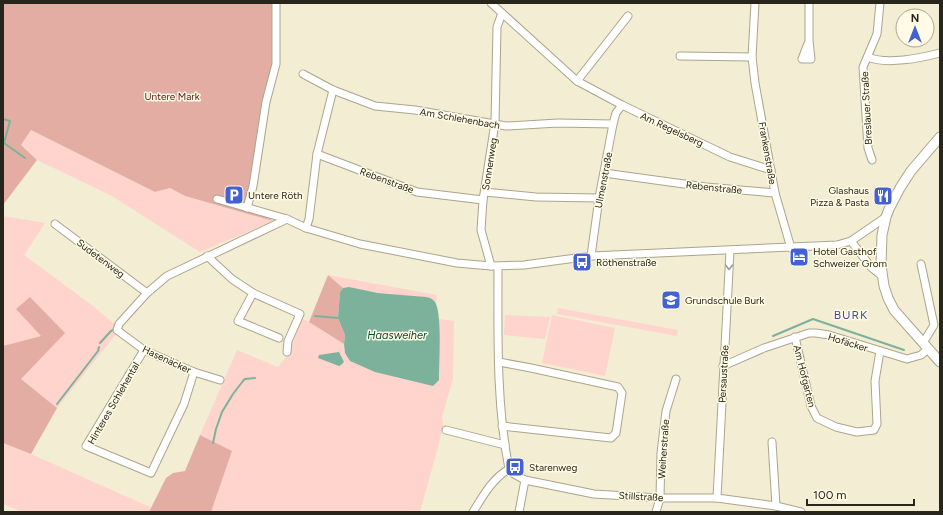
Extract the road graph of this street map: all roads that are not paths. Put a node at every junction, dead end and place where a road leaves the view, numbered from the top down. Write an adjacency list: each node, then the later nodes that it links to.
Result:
1 (276, 3): 29 (street)
2 (491, 3): 6 (street, Am Regelsberg)
3 (755, 3): 11 (street, Frankenstraße)
4 (810, 3): 8 (street)
5 (880, 3): 12 (street, Breslauer Straße)
6 (502, 13): 14 (street, Am Regelsberg); 17 (street, Sonnenweg)
7 (628, 16): 14 (street)
8 (809, 41)
9 (940, 53): 12 (street, Breslauer Straße)
10 (680, 56): 11 (street)
11 (752, 57): 22 (street, Frankenstraße)
12 (868, 57): 21 (street, Breslauer Straße)
13 (303, 74): 15 (street, Am Schlehenbach)
14 (577, 81): 16 (street, Am Regelsberg)
15 (333, 90): 17 (street, Am Schlehenbach); 20 (street)
16 (622, 105): 18 (street, Ulmenstraße); 22 (street, Am Regelsberg)
17 (495, 123): 18 (street, Am Schlehenbach); 24 (street, Sonnenweg)
18 (613, 124): 23 (street, Ulmenstraße)
19 (938, 142): 30 (main road)
20 (317, 154): 28 (street, Rebenstraße); 33 (street)
21 (872, 160)
22 (771, 170): 25 (street, Frankenstraße)
23 (604, 173): 25 (street, Rebenstraße); 26 (street, Ulmenstraße)
24 (485, 192): 26 (street); 28 (street, Sonnenweg)
25 (776, 193): 35 (street, Frankenstraße)
26 (599, 198): 38 (street, Ulmenstraße)
27 (217, 199): 29 (street)
28 (483, 200): 40 (street, Sonnenweg)
29 (247, 208): 31 (street)
30 (886, 217): 34 (street); 41 (main road)
31 (287, 219): 33 (street); 37 (street)
32 (55, 224): 42 (street, Sudetenweg)
33 (306, 228): 40 (street)
34 (851, 241): 35 (street); 41 (street)
35 (791, 248): 36 (street)
36 (730, 250): 38 (street); 52 (street, Persaustraße, one-way to 52)
37 (207, 256): 42 (street); 43 (street)
38 (590, 256): 40 (street)
39 (921, 264): 46 (street)
40 (494, 267): 50 (street)
41 (882, 276): 46 (main road)
42 (147, 293): 47 (street, Hasenäcker)
43 (253, 293): 45 (street); 49 (street)
44 (795, 337): 48 (street, Hofäcker); 48 (street, Am Hofgarten); 52 (street, Hofäcker)
45 (279, 338)
46 (926, 346): 48 (street, Hofäcker); 51 (main road)
47 (144, 350): 53 (street, Hasenäcker); 53 (street, Hinteres Schlehental)
48 (880, 351)
49 (287, 352)
50 (498, 362): 56 (street); 56 (street)
51 (940, 362)
52 (723, 366): 63 (street, Persaustraße)
53 (194, 372): 55 (street, Hasenäcker)
54 (676, 379): 62 (street, Weiherstraße)
55 (220, 380)
56 (502, 426): 59 (street)
57 (446, 430): 59 (street)
58 (772, 442): 64 (street)
59 (505, 445): 60 (street)
60 (509, 469): 61 (street, Stillstraße); 65 (street)
61 (526, 480): 62 (street, Stillstraße); 66 (street)
62 (660, 498): 63 (street, Stillstraße); 67 (street, Weiherstraße)
63 (717, 498): 64 (street, Stillstraße)
64 (779, 509): 68 (street, Stillstraße)
65 (473, 512)
66 (518, 512)
67 (656, 512)
68 (800, 512)

